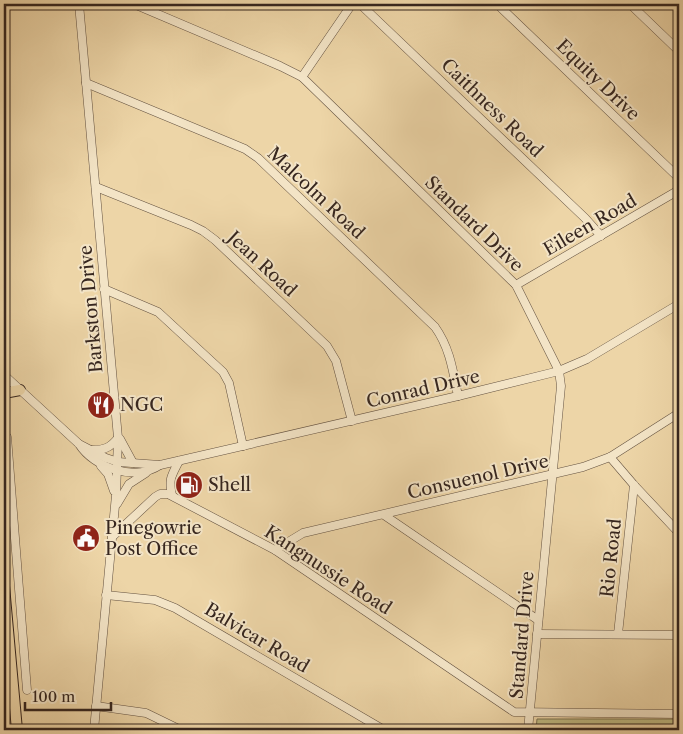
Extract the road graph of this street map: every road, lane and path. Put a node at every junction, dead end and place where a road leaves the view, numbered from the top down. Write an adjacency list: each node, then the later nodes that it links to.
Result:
1 (79, 4): 9 (street, Barkston Drive)
2 (134, 4): 8 (street, Standard Drive)
3 (352, 4): 8 (street)
4 (360, 4): 13 (street, Caithness Road)
5 (497, 4): 10 (street, Equity Drive)
6 (630, 4): 7 (street)
7 (679, 51)
8 (302, 77): 14 (street, Standard Drive)
9 (86, 83): 11 (street, Barkston Drive); 21 (street, Malcolm Road)
10 (679, 178)
11 (96, 187): 15 (street, Barkston Drive); 23 (street, Jean Road)
12 (679, 190): 13 (street, Eileen Road)
13 (601, 236): 14 (street, Eileen Road)
14 (516, 285): 17 (street, Standard Drive)
15 (104, 289): 24 (street, Barkston Drive); 27 (street)
16 (679, 304): 17 (street, Conrad Drive)
17 (559, 371): 21 (street, Conrad Drive); 36 (street, Standard Drive)
18 (4, 375): 19 (street)
19 (20, 390): 20 (main road); 26 (street)
20 (4, 393)
21 (458, 396): 23 (street, Conrad Drive)
22 (678, 415): 29 (street, Consuenol Drive)
23 (352, 421): 27 (street, Conrad Drive)
24 (118, 435): 28 (street); 32 (street); 34 (street, Barkston Drive)
25 (7, 437): 47 (street)
26 (79, 444): 28 (street); 31 (street)
27 (243, 446): 30 (street, Conrad Drive)
28 (92, 450): 34 (street)
29 (610, 457): 36 (street, Consuenol Drive); 37 (street)
30 (179, 461): 33 (street, Conrad Drive); 38 (street)
31 (97, 462): 34 (street); 39 (street)
32 (133, 463): 33 (street, Conrad Drive); 34 (street, Conrad Drive)
33 (160, 465): 35 (street, Conrad Drive)
34 (118, 466): 35 (street); 39 (street, Barkston Drive)
35 (150, 471): 40 (street, Conrad Drive)
36 (552, 476): 41 (street, Consuenol Drive); 49 (street, Standard Drive)
37 (634, 485): 42 (street); 51 (street, Rio Road)
38 (172, 495): 43 (street); 44 (street, Kangnussie Road)
39 (116, 496): 40 (street, Barkston Drive)
40 (114, 509): 43 (street, Barkston Drive)
41 (384, 515): 44 (street, Consuenol Drive); 49 (street)
42 (679, 532)
43 (112, 537): 46 (street, Barkston Drive)
44 (275, 550): 55 (street, Kangnussie Road)
45 (4, 586): 48 (main road)
46 (106, 595): 54 (street, Barkston Drive); 60 (street, Balvicar Road)
47 (20, 606): 48 (street); 53 (street)
48 (5, 608): 57 (main road)
49 (538, 620): 50 (street, Standard Drive)
50 (537, 634): 51 (street); 55 (street, Standard Drive)
51 (618, 634): 52 (street)
52 (679, 635)
53 (27, 690)
54 (96, 706): 58 (street, Barkston Drive); 59 (street)
55 (530, 712): 56 (street, Kangnussie Road); 61 (street, Standard Drive)
56 (679, 714)
57 (16, 730)
58 (94, 730)
59 (181, 730)
60 (384, 730)
61 (528, 730)

